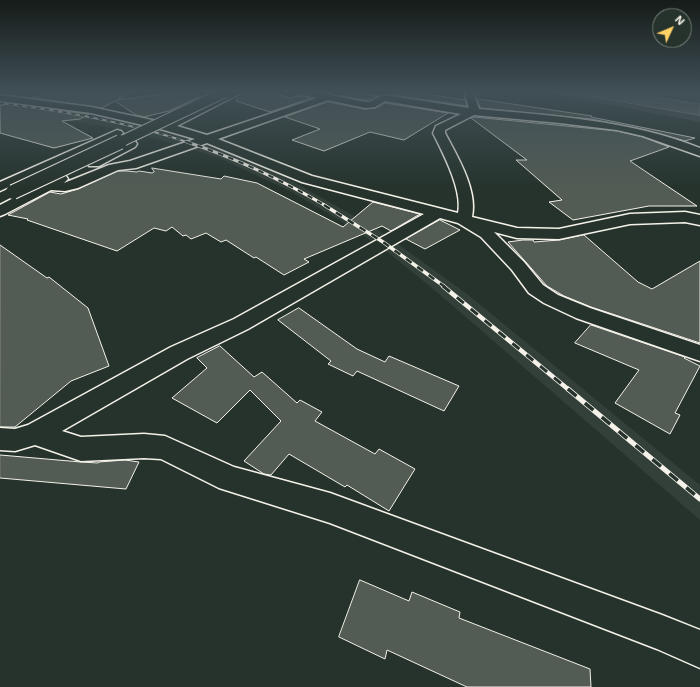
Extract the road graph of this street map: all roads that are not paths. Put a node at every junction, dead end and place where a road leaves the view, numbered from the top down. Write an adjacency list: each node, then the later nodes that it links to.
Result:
1 (154, 124): 13 (street, bridge)
2 (155, 124): 7 (street)
3 (173, 124): 7 (street)
4 (253, 124): 9 (street)
5 (448, 124): 17 (street)
6 (601, 124): 11 (street)
7 (167, 127): 9 (street)
8 (117, 133): 13 (street)
9 (207, 140): 12 (street); 16 (street)
10 (131, 144): 12 (street)
11 (700, 152)
12 (49, 185): 15 (street)
13 (7, 190): 14 (street)
14 (0, 198)
15 (0, 211)
16 (437, 213): 17 (street); 20 (street)
17 (464, 220): 18 (street); 19 (street)
18 (700, 220)
19 (700, 353)
20 (35, 434): 21 (street); 22 (street)
21 (0, 439)
22 (700, 649)

